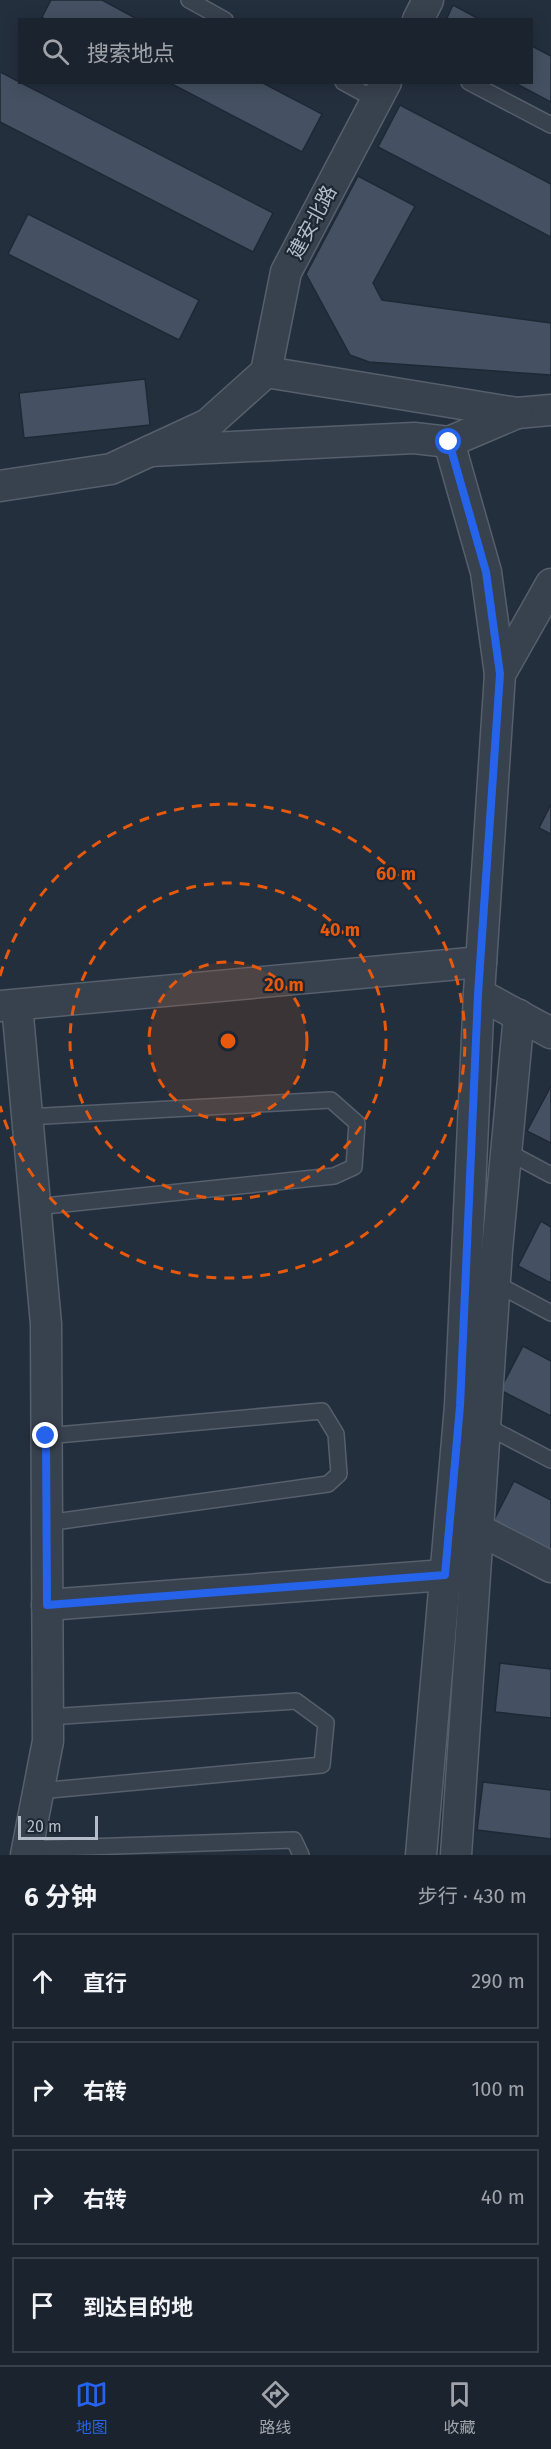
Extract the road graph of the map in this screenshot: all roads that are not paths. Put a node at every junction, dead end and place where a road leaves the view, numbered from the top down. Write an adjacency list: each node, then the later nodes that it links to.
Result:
1 (189, 0): 2 (lane)
2 (221, 18)
3 (351, 84): 5 (lane)
4 (473, 84): 6 (lane)
5 (381, 91): 7 (street, 建安北路)
6 (551, 125)
7 (266, 372): 9 (street); 11 (street)
8 (551, 410): 9 (street)
9 (517, 413): 10 (street)
10 (449, 442): 11 (street); 14 (street)
11 (150, 451): 12 (street)
12 (0, 486)
13 (551, 584): 14 (street)
14 (500, 674): 15 (street)
15 (481, 962): 16 (street); 17 (street)
16 (478, 994): 18 (street); 29 (street)
17 (9, 1006): 20 (street)
18 (519, 1015): 19 (street); 21 (street)
19 (551, 1033)
20 (27, 1117): 23 (street); 23 (lane)
21 (506, 1151): 22 (lane); 24 (street)
22 (551, 1175)
23 (35, 1207): 27 (street)
24 (495, 1283): 25 (lane); 26 (street)
25 (551, 1313)
26 (486, 1426): 28 (lane); 31 (street)
27 (46, 1436): 30 (street); 30 (lane)
28 (551, 1460)
29 (451, 1515): 31 (street); 33 (street)
30 (47, 1523): 34 (street)
31 (479, 1530): 32 (street); 40 (street)
32 (551, 1567)
33 (445, 1575): 34 (street); 39 (street)
34 (47, 1605): 35 (street)
35 (48, 1717): 36 (street); 36 (lane)
36 (39, 1791): 37 (street)
37 (27, 1852): 38 (lane)
38 (301, 1855)
39 (421, 1855)
40 (456, 1855)

